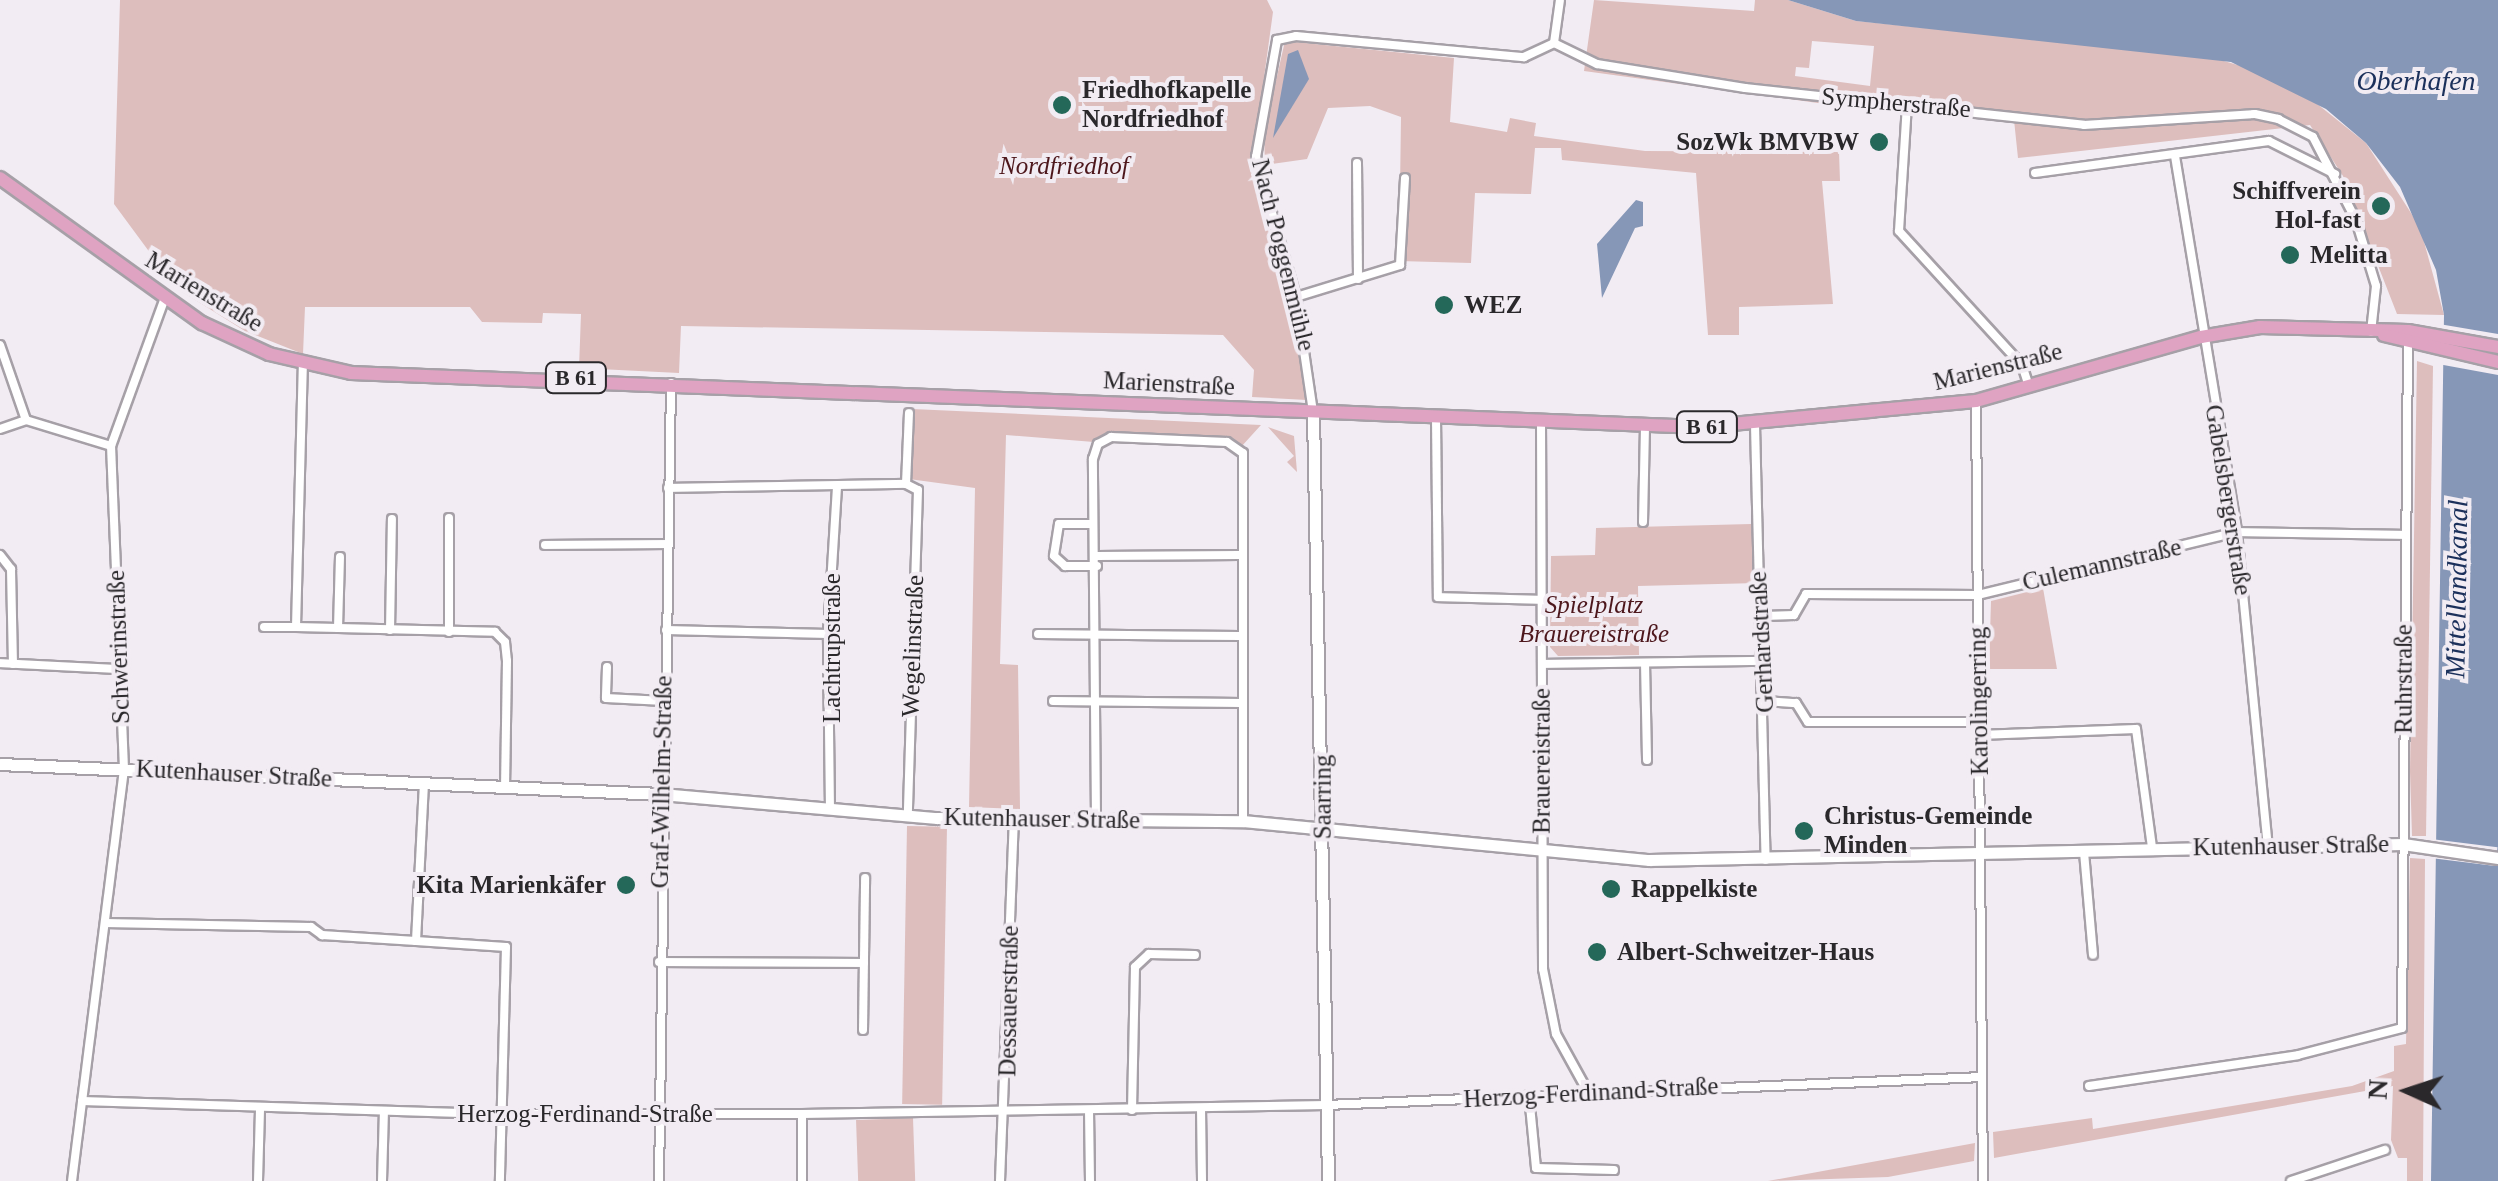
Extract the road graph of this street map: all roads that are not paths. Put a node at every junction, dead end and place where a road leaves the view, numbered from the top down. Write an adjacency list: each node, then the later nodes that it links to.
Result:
1 (1560, 0): 2 (street)
2 (1554, 43): 3 (street, Sympherstraße); 13 (street, Nach Poggenmühle)
3 (1906, 104): 7 (street, Sympherstraße); 23 (street)
4 (2175, 156): 6 (street); 7 (street); 16 (street, Gabelsbergerstraße)
5 (1357, 163): 12 (street)
6 (2035, 173)
7 (2336, 174): 15 (street, Sympherstraße)
8 (0, 178): 14 (main road, Marienstraße / B 61)
9 (1405, 178): 10 (street)
10 (1406, 194): 11 (street); 12 (street)
11 (1420, 194)
12 (1358, 279): 13 (street)
13 (1296, 297): 26 (street, Nach Poggenmühle)
14 (164, 300): 21 (main road, Marienstraße / B 61); 33 (street, Schwerinstraße)
15 (2376, 332): 16 (main road, Marienstraße / B 61); 17 (main road, Marienstraße / B 61)
16 (2201, 337): 23 (main road, Marienstraße / B 61); 41 (street, Gabelsbergerstraße)
17 (2408, 338): 19 (main road, Marienstraße / B 61); 20 (main road, Marienstraße / B 61); 42 (street, Ruhrstraße)
18 (0, 346): 28 (street)
19 (2498, 347)
20 (2498, 362)
21 (303, 364): 22 (main road, Marienstraße / B 61); 52 (street)
22 (670, 383): 26 (main road, Marienstraße / B 61); 36 (street, Graf-Wilhelm-Straße)
23 (2028, 384): 24 (main road, Marienstraße / B 61)
24 (1976, 401): 30 (main road, Marienstraße / B 61); 49 (street, Karolingerring)
25 (909, 413): 34 (street)
26 (1313, 413): 27 (main road, Marienstraße / B 61); 87 (street, Saarring)
27 (1436, 417): 29 (main road, Marienstraße / B 61); 50 (street)
28 (26, 420): 32 (street); 33 (street)
29 (1541, 421): 31 (main road, Marienstraße / B 61); 50 (street, Brauereistraße)
30 (1756, 424): 31 (main road, Marienstraße / B 61); 51 (street, Gerhardstraße)
31 (1645, 425): 39 (street)
32 (0, 429)
33 (112, 446): 68 (street, Schwerinstraße)
34 (906, 484): 35 (street); 83 (street, Wegelinstraße)
35 (838, 486): 36 (street); 58 (street, Lachtrupstraße)
36 (668, 488): 43 (street, Graf-Wilhelm-Straße)
37 (450, 518): 57 (street)
38 (392, 519): 55 (street)
39 (1644, 522)
40 (1092, 524): 45 (street); 48 (street); 48 (street)
41 (2237, 532): 42 (street, Culemannstraße); 49 (street, Culemannstraße); 89 (street, Gabelsbergerstraße)
42 (2406, 535): 88 (street, Ruhrstraße)
43 (664, 544): 44 (street); 56 (street, Graf-Wilhelm-Straße)
44 (545, 546)
45 (1239, 555): 48 (street); 61 (street)
46 (0, 556): 64 (street)
47 (340, 557): 54 (street)
48 (1097, 561): 60 (street)
49 (1978, 594): 51 (street, Culemannstraße); 74 (street, Karolingerring)
50 (1542, 600): 65 (street, Brauereistraße)
51 (1764, 616): 62 (street, Gerhardstraße)
52 (296, 626): 53 (street); 54 (street)
53 (264, 627)
54 (338, 628): 55 (street)
55 (390, 630): 57 (street)
56 (666, 630): 58 (street); 69 (street, Graf-Wilhelm-Straße)
57 (449, 632): 80 (street)
58 (828, 634): 82 (street, Lachtrupstraße)
59 (1038, 634): 60 (street)
60 (1097, 635): 61 (street); 71 (street)
61 (1240, 636): 73 (street)
62 (1765, 661): 66 (street); 72 (street, Gerhardstraße)
63 (0, 663): 64 (street)
64 (12, 664): 68 (street)
65 (1542, 664): 66 (street); 91 (street, Brauereistraße)
66 (1646, 664): 76 (street)
67 (607, 667): 69 (street)
68 (118, 669): 78 (street, Schwerinstraße)
69 (664, 701): 81 (street, Graf-Wilhelm-Straße)
70 (1053, 702): 71 (street)
71 (1096, 702): 73 (street); 84 (street)
72 (1765, 702): 74 (street); 95 (street, Gerhardstraße)
73 (1241, 703): 86 (street)
74 (1979, 722): 75 (street, Karolingerring)
75 (1979, 735): 90 (street); 93 (street, Karolingerring)
76 (1647, 760)
77 (0, 764): 78 (street, Kutenhauser Straße)
78 (124, 769): 79 (street, Kutenhauser Straße); 97 (street, Schwerinstraße)
79 (424, 784): 80 (street, Kutenhauser Straße); 98 (street)
80 (506, 786): 81 (street, Kutenhauser Straße)
81 (661, 794): 82 (street, Kutenhauser Straße); 101 (street, Graf-Wilhelm-Straße)
82 (830, 810): 83 (street, Kutenhauser Straße)
83 (908, 816): 85 (street, Kutenhauser Straße)
84 (1096, 819): 85 (street, Kutenhauser Straße); 86 (street, Kutenhauser Straße)
85 (1014, 820): 115 (street, Dessauerstraße)
86 (1243, 821): 87 (street, Kutenhauser Straße)
87 (1322, 826): 91 (street, Kutenhauser Straße); 109 (street, Saarring)
88 (2403, 844): 89 (street, Kutenhauser Straße); 94 (street, Kutenhauser Straße); 105 (street, Ruhrstraße)
89 (2268, 846): 90 (street, Kutenhauser Straße)
90 (2152, 848): 92 (street, Kutenhauser Straße)
91 (1542, 851): 95 (street, Kutenhauser Straße); 106 (street, Brauereistraße)
92 (2084, 852): 93 (street, Kutenhauser Straße); 100 (street)
93 (1980, 858): 95 (street, Kutenhauser Straße); 104 (street, Karolingerring)
94 (2498, 858)
95 (1766, 860)
96 (865, 878): 102 (street)
97 (105, 923): 98 (street); 108 (street, Schwerinstraße)
98 (416, 941): 116 (street)
99 (1196, 955): 113 (street)
100 (2093, 955)
101 (659, 962): 102 (street); 118 (street, Graf-Wilhelm-Straße)
102 (864, 963): 103 (street)
103 (864, 1030)
104 (1982, 1077): 106 (street, Herzog-Ferdinand-Straße); 131 (street, Karolingerring)
105 (2089, 1086)
106 (1588, 1092): 107 (street, Herzog-Ferdinand-Straße)
107 (1529, 1096): 109 (street, Herzog-Ferdinand-Straße); 120 (street)
108 (82, 1100): 111 (street, Herzog-Ferdinand-Straße); 121 (street, Schwerinstraße)
109 (1326, 1106): 110 (street, Herzog-Ferdinand-Straße); 130 (street, Saarring)
110 (1201, 1108): 113 (street, Herzog-Ferdinand-Straße); 129 (street)
111 (260, 1109): 114 (street, Herzog-Ferdinand-Straße); 122 (street)
112 (1089, 1110): 113 (street, Herzog-Ferdinand-Straße); 115 (street, Herzog-Ferdinand-Straße); 128 (street)
113 (1132, 1110)
114 (384, 1111): 116 (street, Herzog-Ferdinand-Straße); 123 (street)
115 (1006, 1111): 117 (street, Herzog-Ferdinand-Straße); 127 (street, Dessauerstraße)
116 (500, 1114): 118 (street, Herzog-Ferdinand-Straße); 124 (street)
117 (802, 1114): 118 (street, Herzog-Ferdinand-Straße); 126 (street)
118 (657, 1116): 125 (street, Graf-Wilhelm-Straße)
119 (2385, 1150): 132 (street)
120 (1614, 1170)
121 (72, 1181)
122 (258, 1181)
123 (382, 1181)
124 (500, 1181)
125 (659, 1181)
126 (802, 1181)
127 (1000, 1181)
128 (1090, 1181)
129 (1202, 1181)
130 (1328, 1181)
131 (1983, 1181)
132 (2291, 1181)

